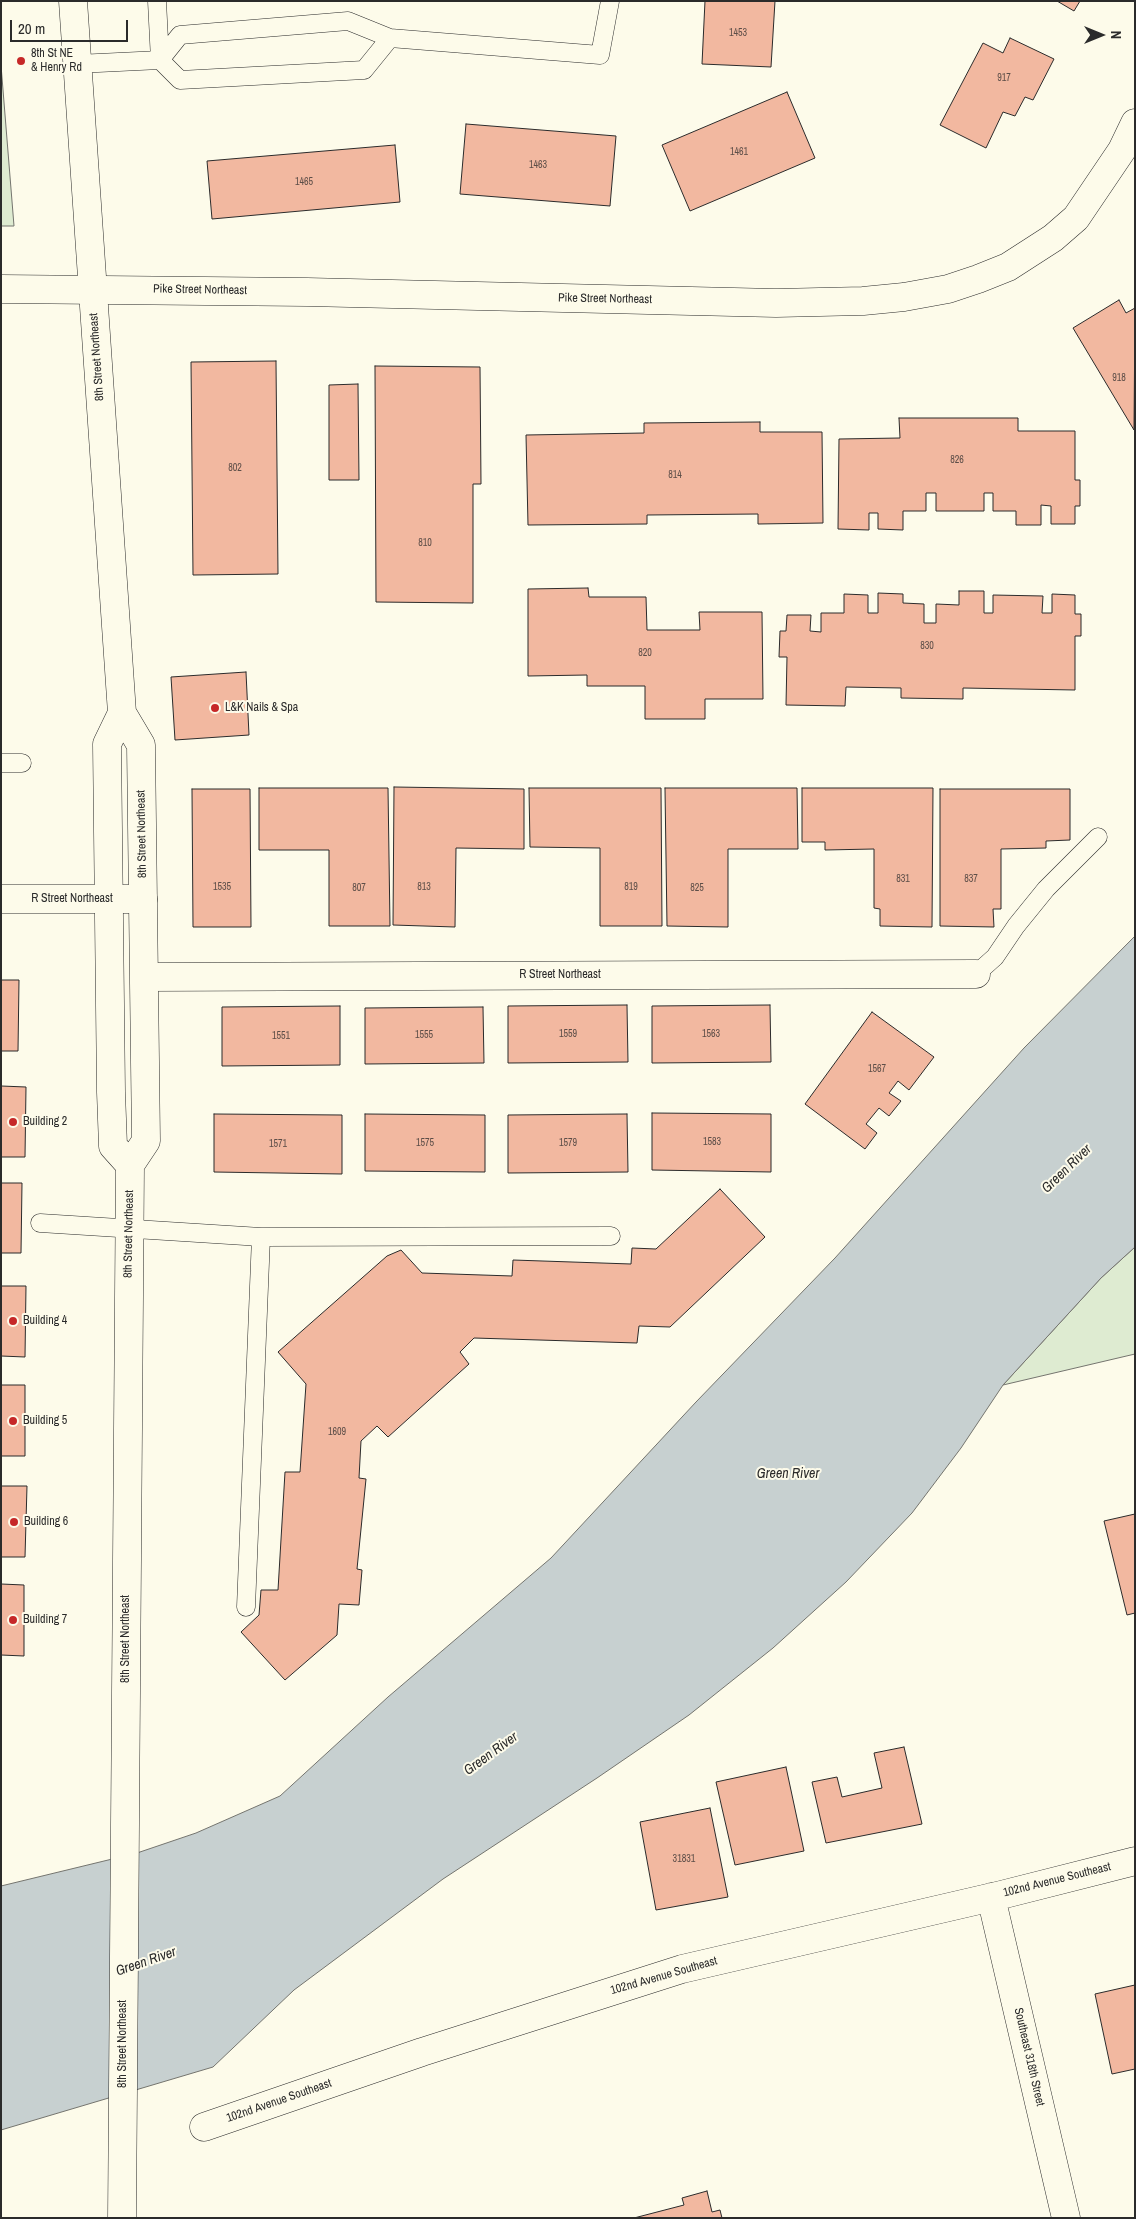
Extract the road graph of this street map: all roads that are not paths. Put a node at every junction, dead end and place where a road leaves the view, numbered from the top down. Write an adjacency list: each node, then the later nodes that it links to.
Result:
1 (73, 1): 6 (street, 8th Street Northeast)
2 (157, 1): 5 (lane)
3 (610, 1): 4 (lane)
4 (390, 38): 5 (lane); 5 (lane)
5 (160, 60): 6 (lane)
6 (77, 64): 9 (street, 8th Street Northeast)
7 (1135, 123): 8 (street, Pike Street Northeast)
8 (1129, 153): 9 (street, Pike Street Northeast)
9 (92, 289): 10 (street, Pike Street Northeast); 11 (street, 8th Street Northeast)
10 (1, 290)
11 (122, 713): 15 (street, 8th Street Northeast); 17 (street, 8th Street Northeast)
12 (1, 763): 13 (lane)
13 (22, 763)
14 (1098, 837): 18 (lane)
15 (109, 898): 16 (street, R Street Northeast); 17 (street, R Street Northeast); 20 (street, 8th Street Northeast)
16 (1, 899)
17 (143, 899): 19 (street, 8th Street Northeast)
18 (976, 974): 19 (street, R Street Northeast)
19 (145, 977): 20 (street, 8th Street Northeast)
20 (130, 1165): 22 (street, 8th Street Northeast)
21 (40, 1223): 22 (lane)
22 (129, 1228): 24 (lane); 29 (street, 8th Street Northeast)
23 (611, 1236): 24 (lane)
24 (261, 1237): 25 (lane)
25 (246, 1607)
26 (1135, 1861): 27 (street, 102nd Avenue Southeast)
27 (991, 1896): 28 (street, 102nd Avenue Southeast); 30 (street, Southeast 318th Street)
28 (204, 2127)
29 (122, 2218)
30 (1066, 2218)

